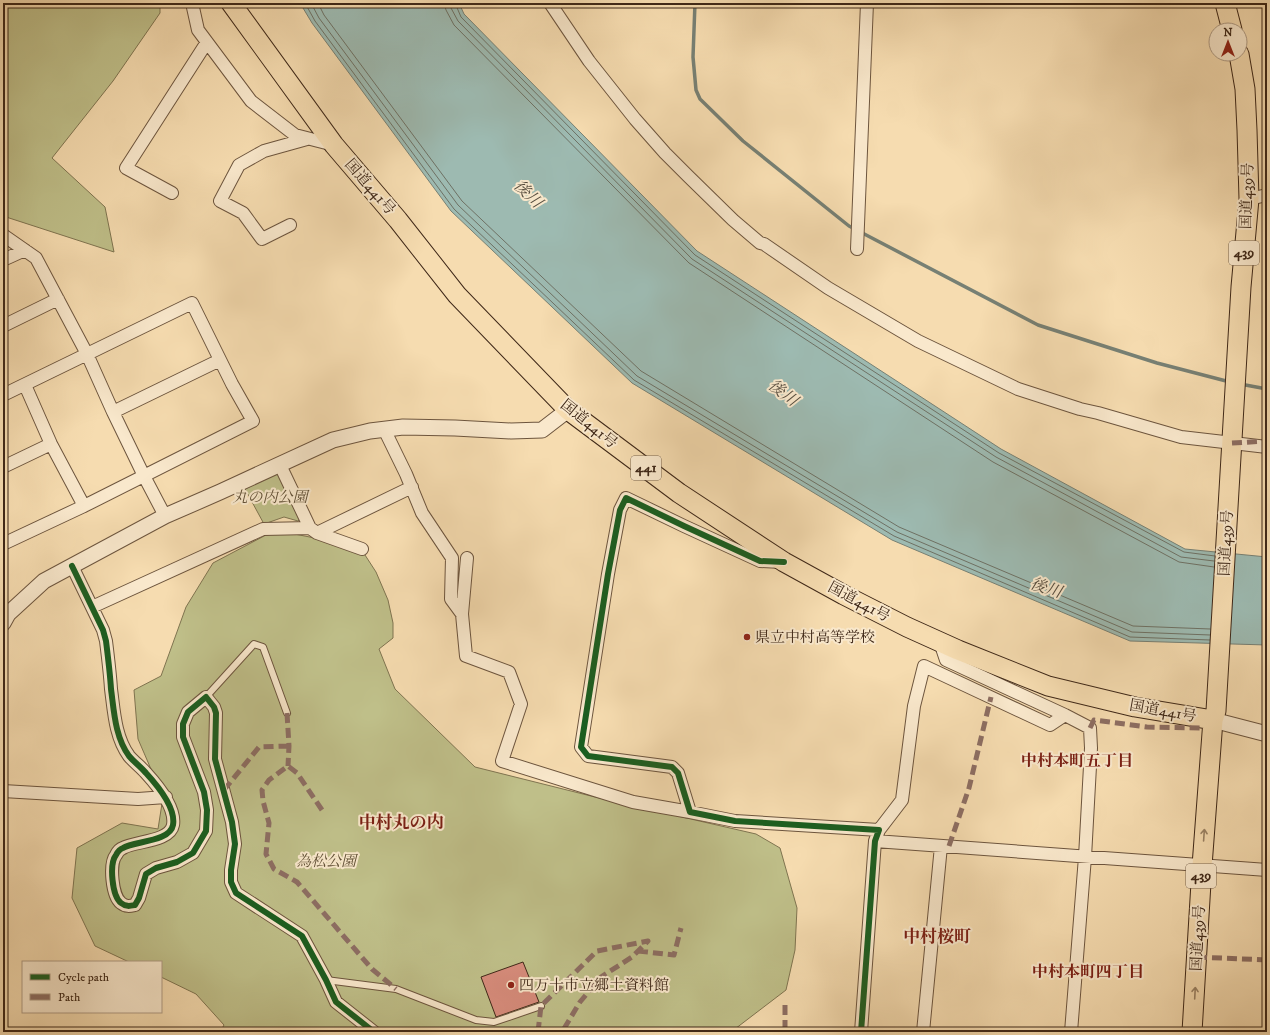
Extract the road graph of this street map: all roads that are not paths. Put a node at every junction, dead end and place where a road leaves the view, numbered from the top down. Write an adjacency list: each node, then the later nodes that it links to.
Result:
1 (192, 3): 7 (street)
2 (231, 3): 10 (highway, 国道441号 / 441)
3 (550, 3): 29 (street)
4 (867, 3): 15 (street)
5 (1225, 3): 6 (highway)
6 (1230, 22)
7 (207, 42): 9 (street); 11 (street)
8 (1240, 62): 12 (highway, 国道439号 / 439)
9 (308, 139): 10 (street); 13 (street)
10 (334, 145): 24 (highway, 国道441号 / 441)
11 (172, 193)
12 (1258, 197): 29 (highway, 国道439号 / 439)
13 (290, 225)
14 (3, 234): 16 (street)
15 (857, 249)
16 (24, 250): 17 (street); 18 (street)
17 (3, 260)
18 (58, 299): 19 (street); 20 (street)
19 (3, 326)
20 (87, 354): 21 (street); 22 (street); 25 (street)
21 (220, 360): 25 (street); 32 (street)
22 (25, 385): 23 (street); 27 (street)
23 (3, 395)
24 (568, 410): 26 (street); 40 (highway, 国道441号 / 441)
25 (113, 412): 32 (street)
26 (384, 429): 30 (street); 33 (street)
27 (51, 444): 31 (street); 34 (street)
28 (1267, 447): 29 (street)
29 (1231, 448): 49 (highway, 国道439号 / 439)
30 (280, 465): 35 (street); 36 (street)
31 (3, 467)
32 (144, 476): 34 (street); 35 (street)
33 (412, 487): 36 (street); 43 (street)
34 (84, 506): 37 (street)
35 (165, 516): 41 (street)
36 (314, 530): 38 (street); 42 (street)
37 (3, 544)
38 (362, 549)
39 (467, 558): 43 (street)
40 (784, 562): 45 (highway, 国道441号 / 441); 53 (street)
41 (72, 566): 42 (street); 44 (street)
42 (92, 607): 52 (street)
43 (462, 614): 53 (street)
44 (3, 623)
45 (940, 642): 48 (street); 49 (highway, 国道441号 / 441)
46 (206, 697): 47 (lane); 52 (street); 60 (street)
47 (287, 713)
48 (1065, 715): 54 (street); 57 (street)
49 (1214, 715): 50 (street); 58 (highway, 国道439号 / 439, one-way to 49)
50 (1267, 734)
51 (3, 791): 52 (street)
52 (166, 797)
53 (690, 812): 54 (street)
54 (880, 830): 55 (street)
55 (875, 841): 56 (street); 63 (street)
56 (941, 846): 57 (street); 64 (street)
57 (1085, 857): 58 (street); 65 (street)
58 (1202, 866): 59 (street); 66 (highway, 国道439号 / 439, one-way to 58)
59 (1267, 870)
60 (326, 980): 61 (lane); 62 (street)
61 (541, 1006)
62 (374, 1032)
63 (861, 1032)
64 (923, 1032)
65 (1070, 1032)
66 (1192, 1032)

